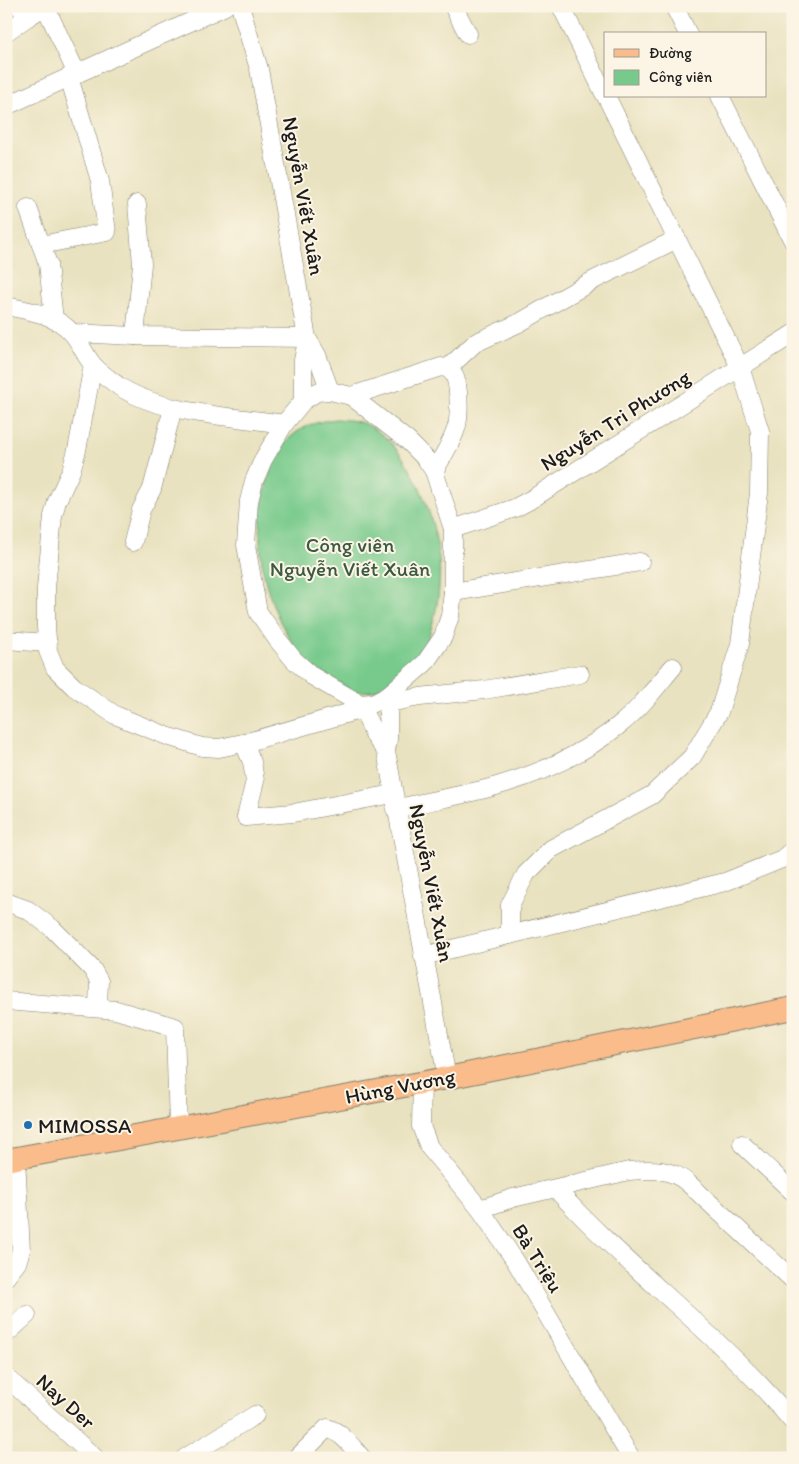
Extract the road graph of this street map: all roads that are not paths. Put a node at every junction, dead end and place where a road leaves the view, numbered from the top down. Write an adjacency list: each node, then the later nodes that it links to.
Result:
1 (224, 6): 10 (street)
2 (240, 6): 25 (street, Nguyễn Viết Xuân)
3 (454, 6): 9 (street)
4 (561, 6): 11 (street)
5 (674, 6): 8 (street)
6 (24, 11): 7 (street); 10 (street)
7 (6, 32)
8 (687, 32)
9 (468, 34)
10 (73, 76): 14 (street); 19 (street)
11 (604, 94)
12 (606, 98): 17 (street)
13 (721, 98): 18 (street)
14 (6, 106)
15 (137, 204): 24 (street)
16 (28, 208): 19 (street)
17 (677, 239): 27 (street); 28 (street)
18 (793, 241)
19 (41, 245): 21 (street)
20 (6, 306): 21 (street)
21 (54, 320): 22 (street)
22 (72, 333): 24 (street); 26 (street)
23 (793, 334): 27 (street, Nguyễn Tri Phương)
24 (135, 336): 25 (street)
25 (307, 340): 29 (street, Nguyễn Viết Xuân); 31 (street)
26 (93, 365): 32 (street); 40 (street)
27 (740, 367): 35 (street, Nguyễn Tri Phương); 50 (street)
28 (448, 368): 30 (street); 34 (street)
29 (330, 391): 30 (street); 31 (street)
30 (352, 396): 34 (street)
31 (304, 400): 33 (street)
32 (173, 408): 33 (street); 36 (street)
33 (284, 424): 44 (street)
34 (434, 471): 35 (street)
35 (453, 530): 38 (street)
36 (133, 542)
37 (640, 562): 38 (street)
38 (453, 592): 43 (street)
39 (6, 640): 40 (street)
40 (48, 643): 45 (street)
41 (672, 667): 47 (street)
42 (580, 674): 43 (street)
43 (389, 699): 44 (street); 46 (street, Nguyễn Viết Xuân)
44 (361, 706): 45 (street); 46 (street)
45 (244, 743): 47 (street)
46 (386, 751): 47 (street, Nguyễn Viết Xuân)
47 (394, 802): 51 (street, Nguyễn Viết Xuân)
48 (793, 850): 50 (street)
49 (6, 902): 53 (street)
50 (510, 935): 51 (street)
51 (424, 956): 55 (street, Nguyễn Viết Xuân)
52 (6, 1001): 53 (street)
53 (98, 1008): 57 (street)
54 (793, 1008): 55 (main road, Hùng Vương)
55 (446, 1078): 56 (main road, Hùng Vương)
56 (422, 1082): 57 (main road, Hùng Vương); 62 (street, Bà Triệu)
57 (178, 1128): 59 (main road, Hùng Vương)
58 (742, 1144): 61 (street)
59 (11, 1159): 63 (street)
60 (556, 1189): 62 (street); 64 (street); 69 (street)
61 (793, 1192)
62 (480, 1209): 74 (street, Bà Triệu)
63 (6, 1277)
64 (792, 1279)
65 (27, 1315): 66 (street)
66 (6, 1334)
67 (6, 1377): 70 (street, Nay Der)
68 (255, 1415): 71 (street)
69 (793, 1422)
70 (94, 1458)
71 (186, 1458)
72 (297, 1458): 73 (street)
73 (362, 1458)
74 (631, 1458)

